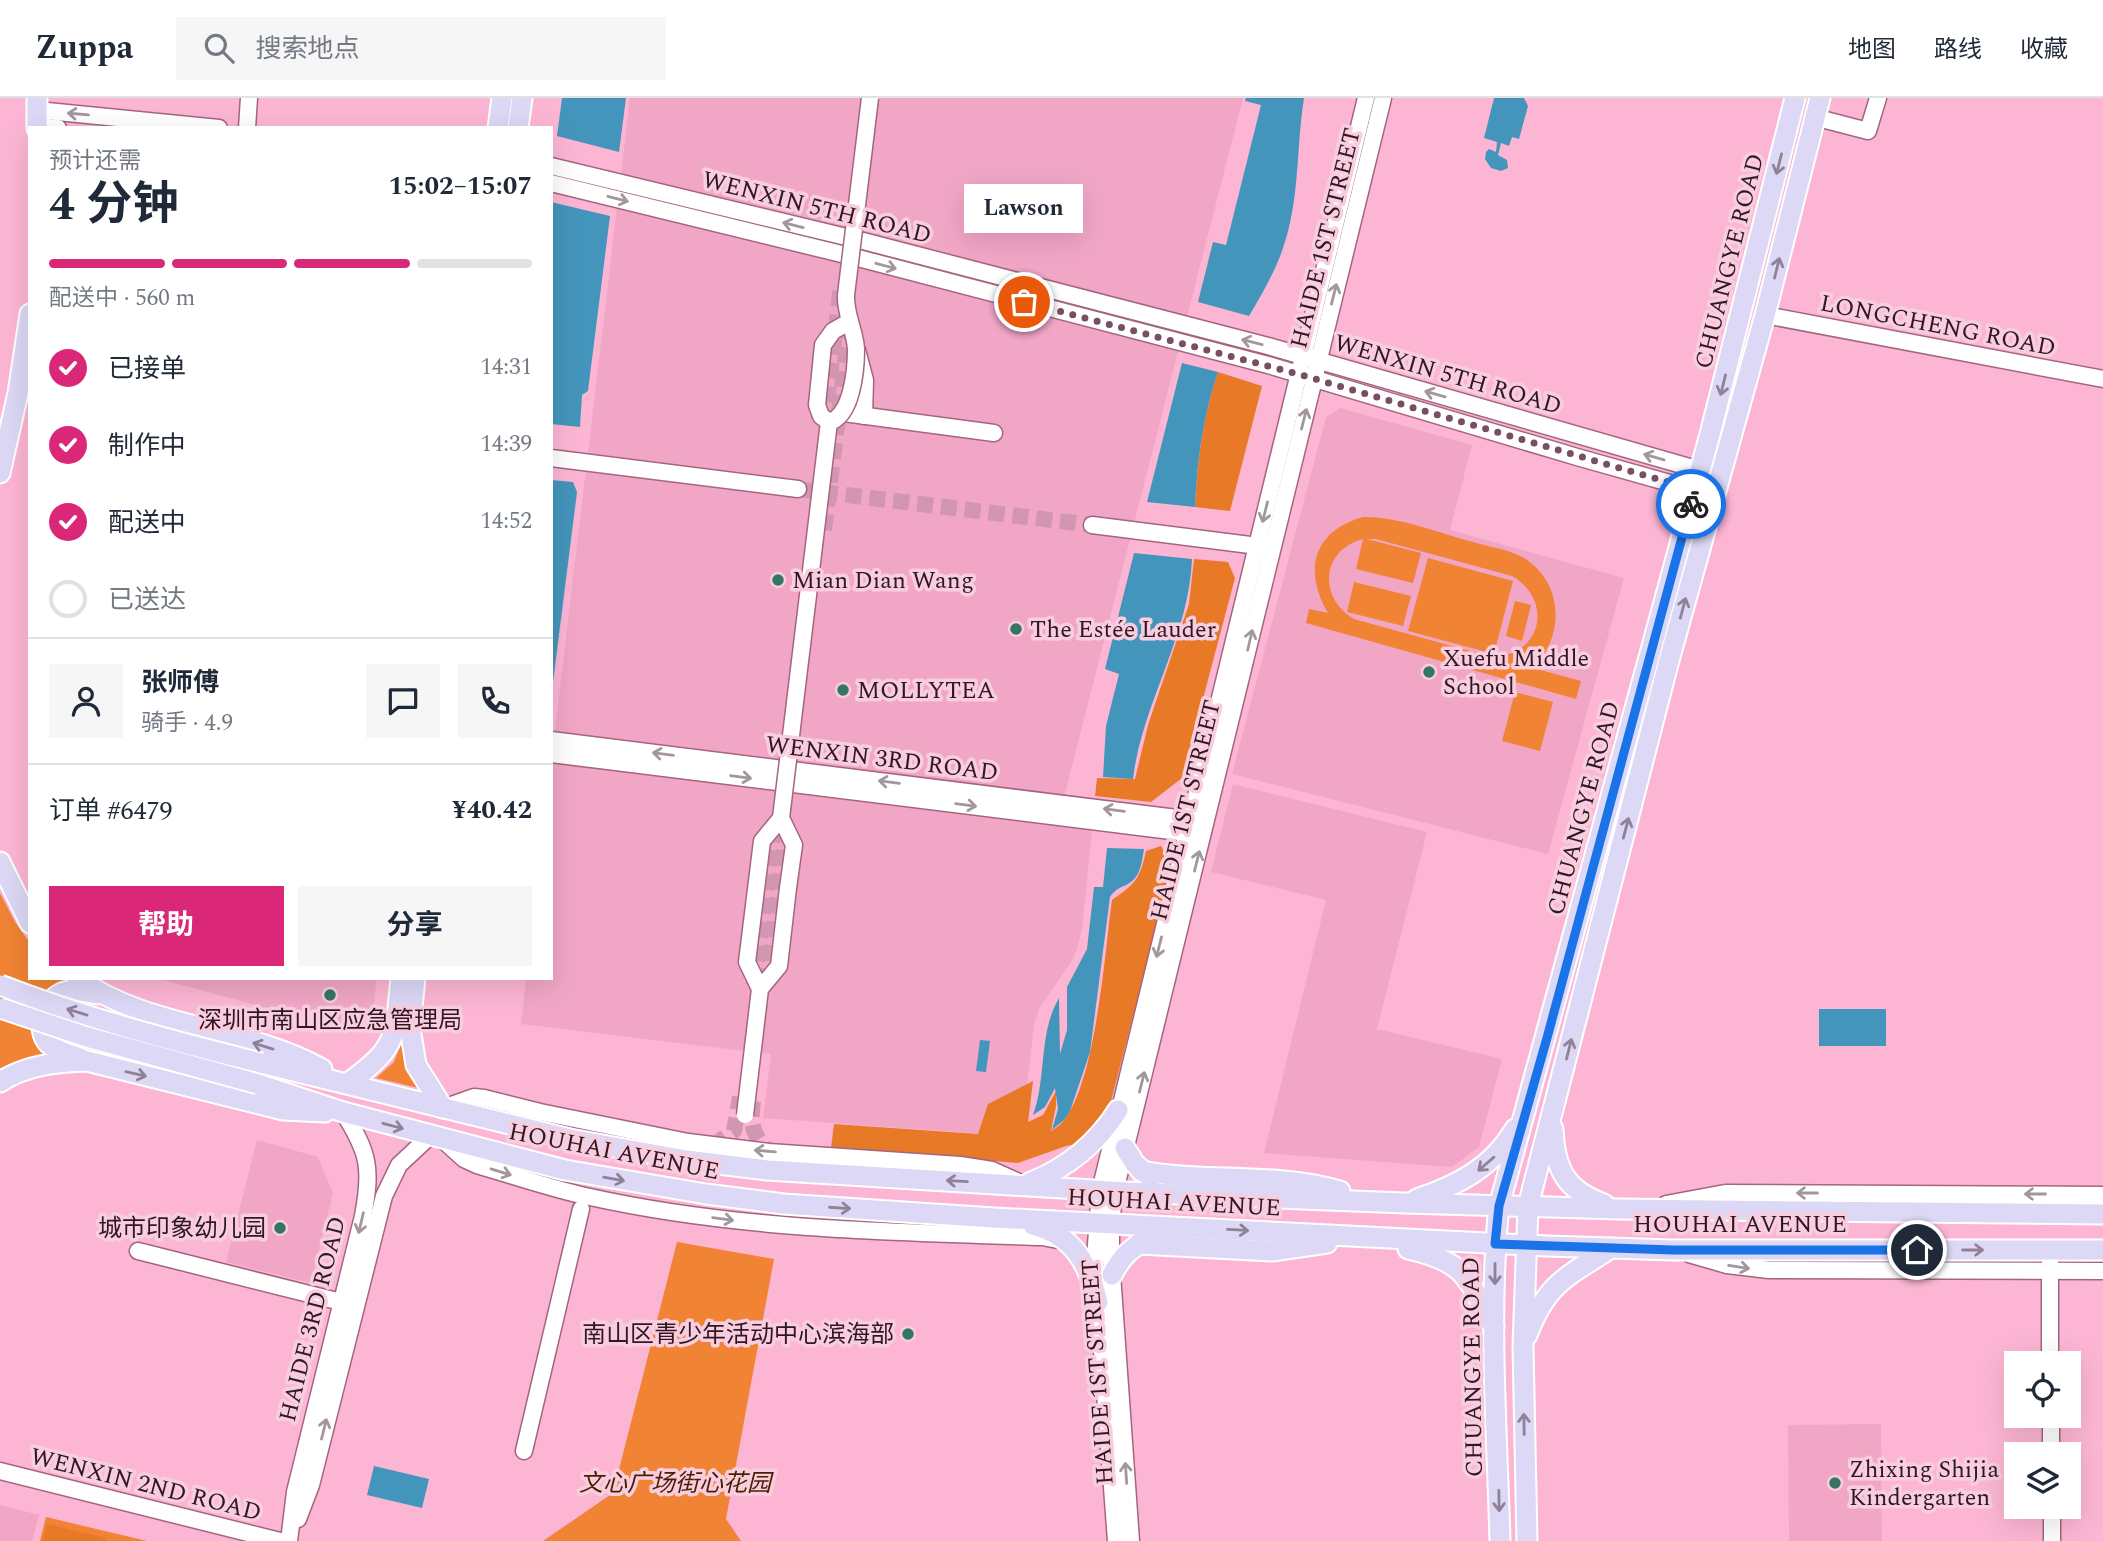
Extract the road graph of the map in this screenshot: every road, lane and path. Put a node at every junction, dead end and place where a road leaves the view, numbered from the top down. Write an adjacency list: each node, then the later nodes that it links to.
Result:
1 (250, 98): 15 (street)
2 (502, 98): 16 (main road)
3 (522, 98): 17 (main road)
4 (870, 98): 21 (street, bridge)
5 (1367, 98): 23 (street, HAIDE 1ST STREET)
6 (1383, 98): 23 (street, HAIDE 1ST STREET, one-way to 6)
7 (1819, 98): 11 (main road, CHUANGYE ROAD)
8 (1878, 98): 11 (street)
9 (1794, 105): 11 (main road); 30 (main road, CHUANGYE ROAD, one-way to 30)
10 (37, 116): 12 (street, one-way to 10); 13 (street)
11 (1814, 117): 20 (main road, CHUANGYE ROAD, one-way to 11)
12 (159, 125): 14 (street)
13 (54, 126)
14 (179, 126)
15 (247, 126)
16 (498, 126)
17 (518, 126)
18 (553, 166): 23 (street, WENXIN 5TH ROAD, one-way to 18)
19 (553, 183): 24 (street, WENXIN 5TH ROAD, one-way to 24)
20 (1765, 315): 25 (street, LONGCHENG ROAD); 32 (main road, CHUANGYE ROAD)
21 (849, 322): 26 (street, bridge); 27 (street, bridge)
22 (28, 327): 31 (main road)
23 (1310, 358): 24 (street, HAIDE 1ST STREET); 30 (street, WENXIN 5TH ROAD, one-way to 23)
24 (1306, 376): 34 (street, WENXIN 5TH ROAD); 37 (street, HAIDE 1ST STREET)
25 (2103, 379)
26 (854, 414): 27 (street, bridge); 28 (street)
27 (829, 422): 40 (street, bridge)
28 (995, 433)
29 (553, 458): 33 (street)
30 (1700, 470): 32 (street, WENXIN 5TH ROAD); 34 (main road, CHUANGYE ROAD)
31 (0, 473)
32 (1719, 475): 35 (main road, CHUANGYE ROAD)
33 (798, 489)
34 (1695, 490): 35 (street, WENXIN 5TH ROAD); 56 (main road, CHUANGYE ROAD)
35 (1714, 495): 59 (main road, CHUANGYE ROAD, one-way to 35)
36 (1092, 526): 37 (street)
37 (1264, 547): 41 (street, HAIDE 1ST STREET)
38 (553, 740): 41 (street, WENXIN 3RD ROAD, one-way to 38)
39 (553, 754): 41 (street, WENXIN 3RD ROAD, one-way to 41)
40 (781, 818): 48 (street, bridge); 48 (street, bridge)
41 (1197, 827): 55 (street, HAIDE 1ST STREET, one-way to 55); 61 (street, HAIDE 1ST STREET, one-way to 41)
42 (0, 862): 43 (main road)
43 (28, 919)
44 (80, 980): 49 (main road)
45 (401, 980): 53 (main road)
46 (415, 980): 54 (main road)
47 (0, 985): 53 (main road, HOUHAI AVENUE, one-way to 47, bridge)
48 (760, 989): 58 (street, bridge)
49 (99, 994): 51 (main road); 53 (main road, one-way to 49)
50 (0, 1008): 57 (main road, HOUHAI AVENUE, bridge)
51 (88, 1060): 52 (main road); 57 (main road, one-way to 57)
52 (0, 1082)
53 (348, 1083): 54 (main road, HOUHAI AVENUE)
54 (443, 1108): 63 (main road, HOUHAI AVENUE, one-way to 54)
55 (1118, 1110): 63 (main road); 64 (street, HAIDE 1ST STREET)
56 (1526, 1111): 68 (main road, one-way to 68); 69 (main road, CHUANGYE ROAD)
57 (343, 1112): 60 (main road, HOUHAI AVENUE, one-way to 60); 92 (street, HAIDE 3RD ROAD, one-way to 92)
58 (745, 1115)
59 (1552, 1115): 70 (main road, CHUANGYE ROAD); 72 (main road)
60 (436, 1138): 75 (main road, HOUHAI AVENUE, one-way to 75); 79 (street, one-way to 79); 92 (street, HAIDE 3RD ROAD)
61 (1125, 1148): 62 (main road); 64 (street, HAIDE 1ST STREET)
62 (1142, 1171): 65 (main road); 67 (main road)
63 (1025, 1185): 64 (main road, HOUHAI AVENUE)
64 (1108, 1191): 65 (main road, HOUHAI AVENUE); 76 (street, HAIDE 1ST STREET)
65 (1194, 1195): 67 (main road, HOUHAI AVENUE)
66 (2103, 1195): 73 (street, one-way to 73)
67 (1375, 1201): 68 (main road, HOUHAI AVENUE)
68 (1405, 1203): 69 (main road, HOUHAI AVENUE)
69 (1499, 1206): 70 (main road, HOUHAI AVENUE); 81 (main road, CHUANGYE ROAD)
70 (1528, 1206): 72 (main road, HOUHAI AVENUE); 82 (main road, CHUANGYE ROAD)
71 (581, 1209): 96 (street)
72 (1618, 1209): 73 (main road, HOUHAI AVENUE)
73 (1643, 1209): 74 (main road, HOUHAI AVENUE)
74 (2103, 1214)
75 (994, 1218): 76 (main road, HOUHAI AVENUE); 79 (main road)
76 (1104, 1223): 77 (main road, HOUHAI AVENUE); 90 (street, HAIDE 1ST STREET); 91 (street, HAIDE 1ST STREET)
77 (1207, 1228): 78 (main road, HOUHAI AVENUE, one-way to 78); 80 (main road)
78 (1357, 1237): 80 (main road); 81 (main road, HOUHAI AVENUE); 93 (main road)
79 (1067, 1243): 91 (main road)
80 (1138, 1244): 90 (main road)
81 (1495, 1244): 82 (main road, HOUHAI AVENUE); 93 (main road, CHUANGYE ROAD, one-way to 93)
82 (1525, 1245): 83 (main road, HOUHAI AVENUE); 94 (main road, CHUANGYE ROAD)
83 (1611, 1248): 85 (main road, HOUHAI AVENUE); 94 (main road)
84 (2049, 1249): 85 (main road, HOUHAI AVENUE, one-way to 84); 86 (main road, HOUHAI AVENUE); 88 (street)
85 (1673, 1250): 88 (street, one-way to 88)
86 (2103, 1250)
87 (138, 1251): 92 (street)
88 (2050, 1270): 89 (street); 95 (street)
89 (2103, 1271)
90 (1112, 1275): 102 (street, HAIDE 1ST STREET, one-way to 90)
91 (1098, 1302): 101 (street, HAIDE 1ST STREET)
92 (349, 1304): 100 (street, HAIDE 3RD ROAD)
93 (1495, 1328): 103 (main road, CHUANGYE ROAD, one-way to 103)
94 (1523, 1346): 104 (main road, CHUANGYE ROAD, one-way to 94)
95 (2050, 1351)
96 (524, 1451)
97 (0, 1471): 99 (street, WENXIN 2ND ROAD)
98 (2052, 1519): 105 (street)
99 (280, 1541)
100 (289, 1541)
101 (1115, 1541)
102 (1131, 1541)
103 (1500, 1541)
104 (1527, 1541)
105 (2052, 1541)

